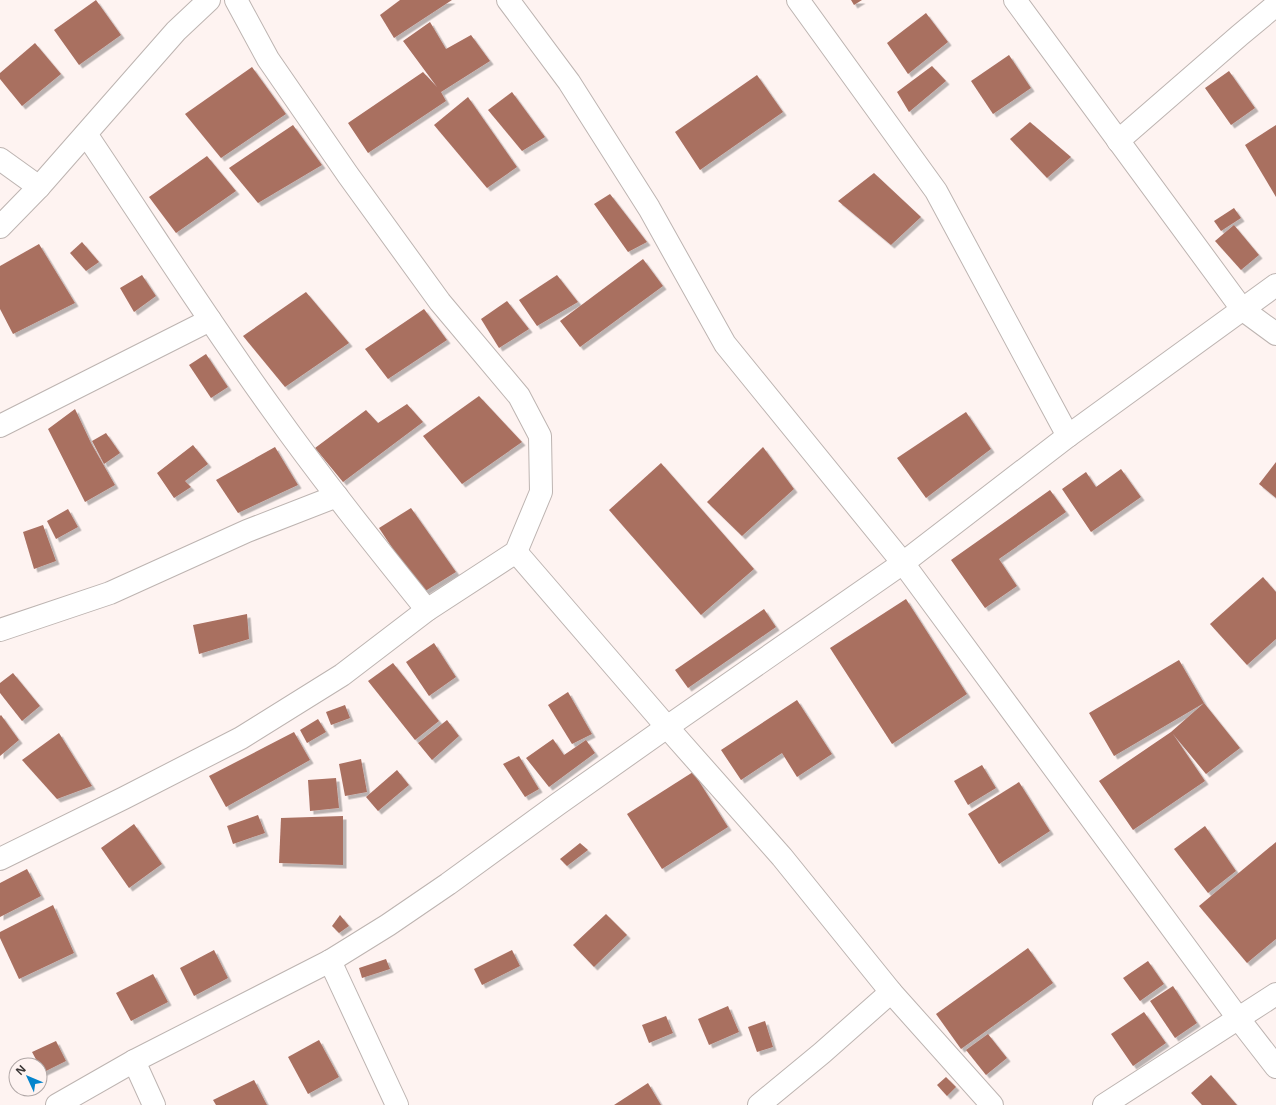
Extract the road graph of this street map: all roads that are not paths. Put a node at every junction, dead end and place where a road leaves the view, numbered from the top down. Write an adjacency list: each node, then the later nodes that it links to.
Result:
1 (209, 0): 7 (street)
2 (236, 0): 19 (street)
3 (508, 0): 20 (street)
4 (798, 0): 17 (street)
5 (1015, 0): 8 (street)
6 (1276, 5): 8 (street)
7 (86, 134): 10 (street); 14 (street)
8 (1118, 141): 13 (street)
9 (0, 159): 10 (street)
10 (39, 187): 11 (street)
11 (0, 227)
12 (1276, 285): 13 (street)
13 (1242, 309): 15 (street); 17 (street)
14 (210, 320): 16 (street); 18 (street)
15 (1276, 334)
16 (0, 426)
17 (1068, 436): 20 (street)
18 (337, 496): 21 (street); 22 (street)
19 (516, 552): 21 (street); 23 (street)
20 (903, 563): 23 (street); 28 (street)
21 (426, 610): 24 (street)
22 (0, 630)
23 (667, 727): 25 (street); 26 (street)
24 (0, 859)
25 (330, 961): 29 (street); 33 (street)
26 (891, 992): 34 (street); 35 (street)
27 (1276, 994): 28 (street)
28 (1238, 1018): 30 (street); 36 (street)
29 (134, 1061): 31 (street); 32 (street)
30 (1276, 1067)
31 (57, 1105)
32 (154, 1105)
33 (397, 1105)
34 (759, 1105)
35 (992, 1105)
36 (1104, 1105)

